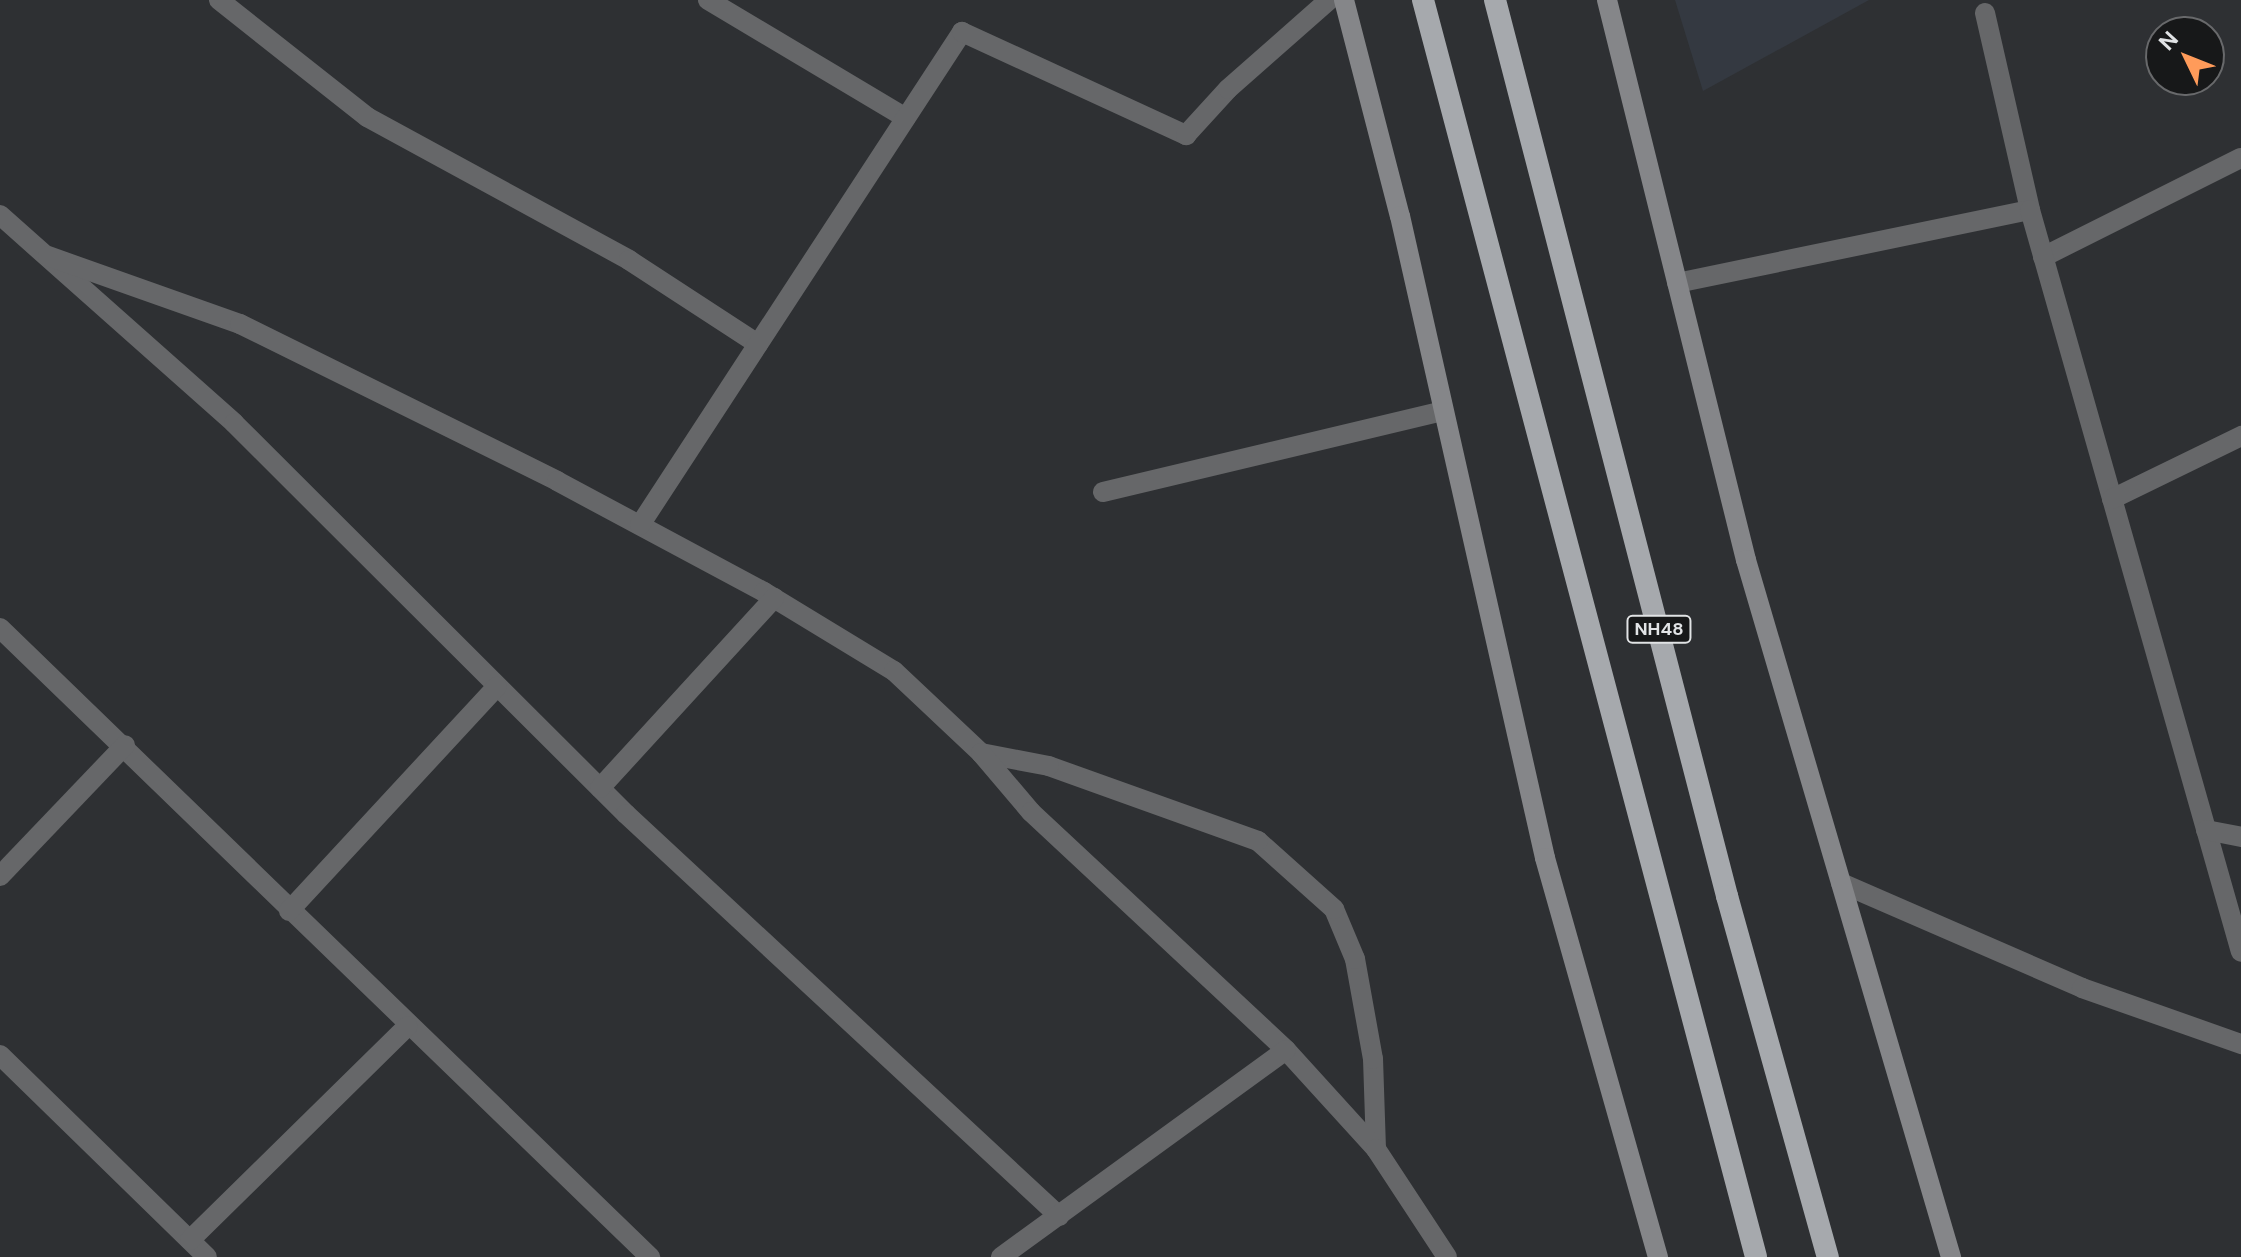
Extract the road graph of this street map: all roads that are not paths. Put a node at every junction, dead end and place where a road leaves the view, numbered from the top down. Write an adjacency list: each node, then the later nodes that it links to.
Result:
1 (219, 0): 16 (street)
2 (708, 0): 9 (street)
3 (1329, 0): 9 (street)
4 (1344, 0): 17 (main road)
5 (1423, 0): 46 (highway, NH48)
6 (1495, 0): 47 (highway, NH48)
7 (1607, 0): 15 (main road)
8 (1985, 13): 11 (street)
9 (906, 118): 16 (street)
10 (2241, 158): 14 (street)
11 (2030, 210): 14 (street); 15 (street)
12 (0, 215): 13 (street)
13 (41, 253): 21 (street); 24 (street)
14 (2043, 257): 20 (street)
15 (1677, 283): 31 (main road)
16 (758, 344): 21 (street)
17 (1442, 411): 19 (street); 45 (main road)
18 (2241, 436): 20 (street)
19 (1103, 492)
20 (2112, 499): 28 (street)
21 (640, 525): 22 (street)
22 (774, 598): 26 (street); 27 (street)
23 (0, 628): 25 (street)
24 (497, 686): 27 (street); 32 (street)
25 (125, 745): 30 (street); 32 (street)
26 (981, 753): 36 (street); 38 (street)
27 (600, 788): 39 (street)
28 (2206, 830): 29 (street); 33 (street)
29 (2241, 837)
30 (0, 876)
31 (1841, 883): 35 (street); 48 (main road)
32 (289, 911): 34 (street)
33 (2241, 952)
34 (408, 1026): 40 (street); 42 (street)
35 (2241, 1044)
36 (1286, 1050): 38 (street); 39 (street)
37 (0, 1055): 40 (street)
38 (1376, 1149): 44 (street)
39 (1059, 1216): 43 (street)
40 (190, 1240): 41 (street)
41 (207, 1257)
42 (650, 1257)
43 (1001, 1257)
44 (1447, 1257)
45 (1658, 1257)
46 (1756, 1257)
47 (1828, 1257)
48 (1951, 1257)

